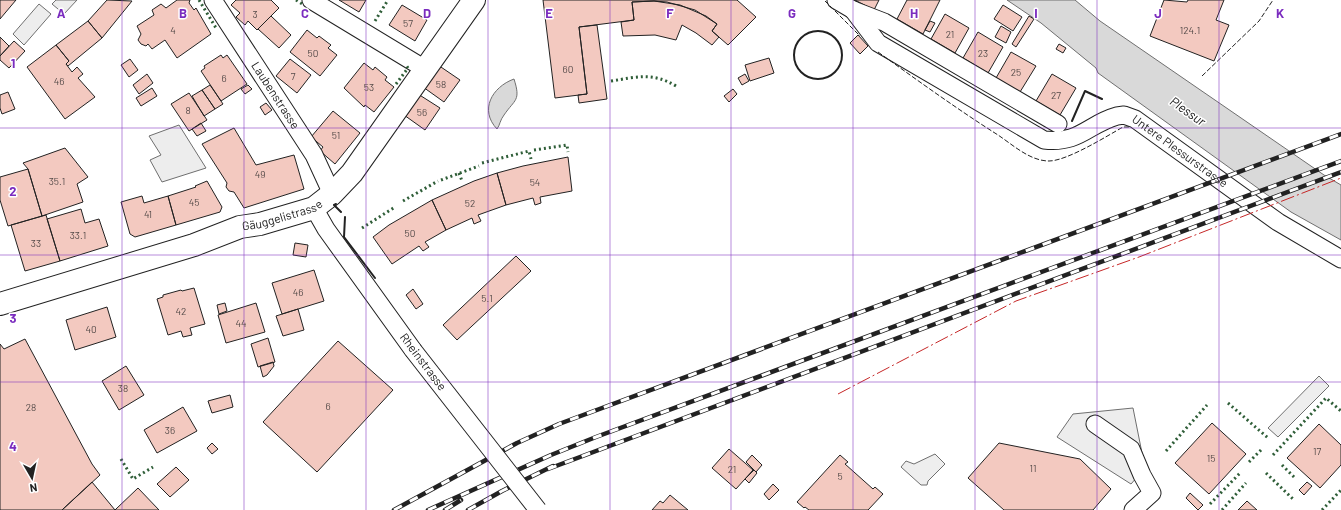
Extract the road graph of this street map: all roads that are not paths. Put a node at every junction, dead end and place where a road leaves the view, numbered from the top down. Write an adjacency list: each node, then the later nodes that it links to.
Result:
1 (213, 0): 8 (street, Laubenstrasse)
2 (311, 0): 6 (street)
3 (474, 0): 6 (street, Gäuggelistrasse)
4 (836, 0): 5 (street, Untere Plessurstrasse)
5 (853, 10): 7 (street, Untere Plessurstrasse); 10 (street, Untere Plessurstrasse)
6 (426, 69): 8 (street, Gäuggelistrasse)
7 (1058, 124)
8 (332, 194): 9 (street, Gäuggelistrasse)
9 (314, 208): 11 (street, Gäuggelistrasse); 13 (street, Rheinstrasse, bridge)
10 (1341, 259)
11 (6, 302)
12 (1095, 424): 14 (street)
13 (538, 510)
14 (1133, 510)

